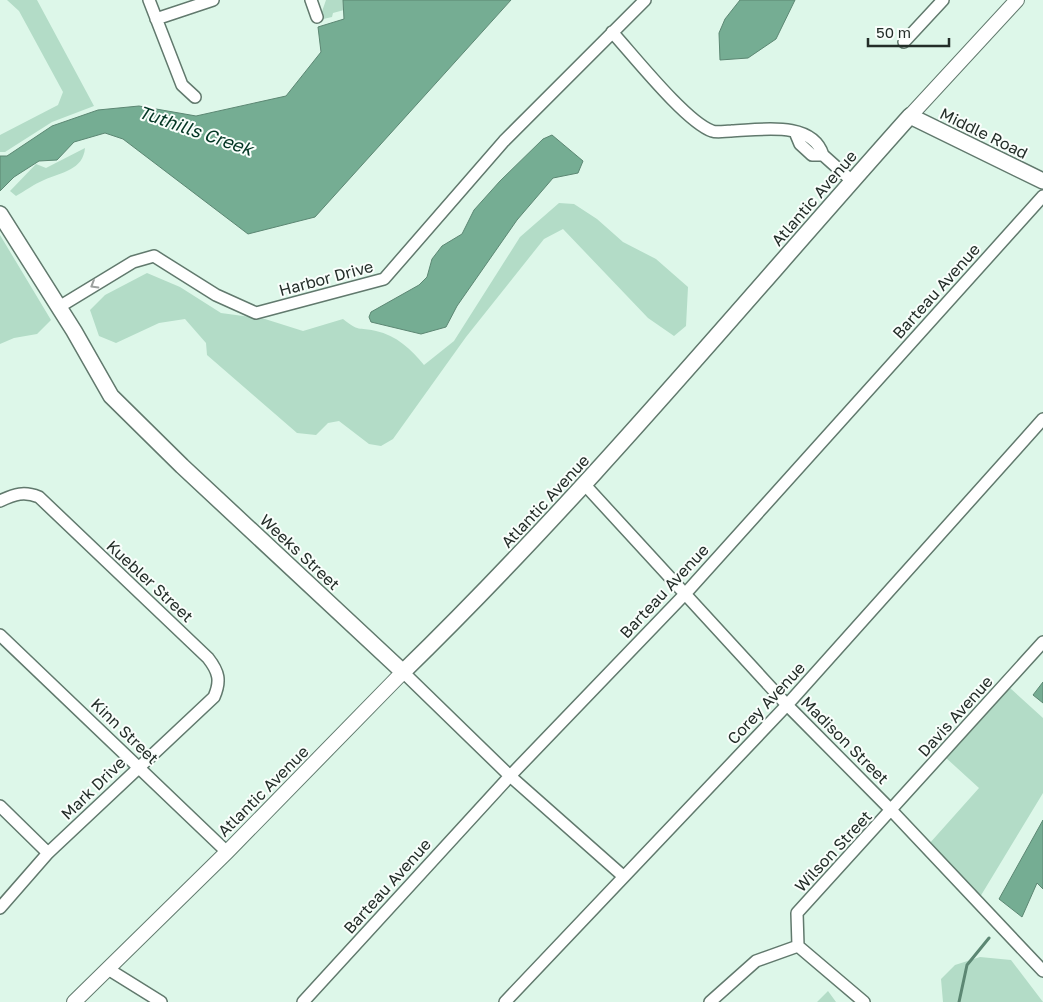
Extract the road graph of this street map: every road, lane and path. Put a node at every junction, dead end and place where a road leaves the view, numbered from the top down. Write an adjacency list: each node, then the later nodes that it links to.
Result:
1 (149, 0): 8 (street)
2 (214, 0): 8 (street)
3 (311, 0): 7 (street)
4 (645, 0): 9 (street, Harbor Drive)
5 (943, 0): 10 (street)
6 (1017, 0): 12 (street, Atlantic Avenue)
7 (317, 17)
8 (156, 19): 11 (street)
9 (612, 32): 13 (street); 17 (street, Harbor Drive, one-way to 17)
10 (904, 42)
11 (195, 97)
12 (910, 116): 13 (main road, Atlantic Avenue); 14 (main road, Middle Road)
13 (852, 181): 19 (main road, Atlantic Avenue)
14 (1043, 181)
15 (1043, 196): 21 (street, Barteau Avenue)
16 (0, 214): 17 (main road, Weeks Street)
17 (59, 307): 24 (main road, Weeks Street)
18 (1043, 419): 26 (street, Corey Avenue)
19 (585, 485): 21 (street, Madison Street); 24 (main road, Atlantic Avenue)
20 (0, 501): 25 (street, Kuebler Street)
21 (686, 594): 26 (street, Madison Street); 28 (street, Barteau Avenue)
22 (0, 635): 27 (street, Kinn Street)
23 (1043, 642): 30 (street, Davis Avenue)
24 (404, 672): 28 (street, Weeks Street); 31 (street, Atlantic Avenue)
25 (214, 697): 27 (street, Mark Drive)
26 (787, 705): 30 (street, Madison Street); 33 (street, Corey Avenue)
27 (139, 767): 31 (street, Kinn Street); 32 (street, Mark Drive)
28 (510, 776): 33 (street, Weeks Street); 40 (street, Barteau Avenue)
29 (0, 806): 32 (street)
30 (892, 811): 35 (street, Wilson Street); 37 (street, Madison Street)
31 (227, 852): 36 (street, Atlantic Avenue)
32 (48, 853): 34 (street, Mark Drive)
33 (623, 876): 41 (street, Corey Avenue)
34 (0, 908)
35 (798, 946): 42 (street); 43 (street)
36 (108, 970): 38 (street, Atlantic Avenue); 39 (street)
37 (1043, 971)
38 (74, 1002)
39 (160, 1002)
40 (303, 1002)
41 (505, 1002)
42 (710, 1002)
43 (864, 1002)

